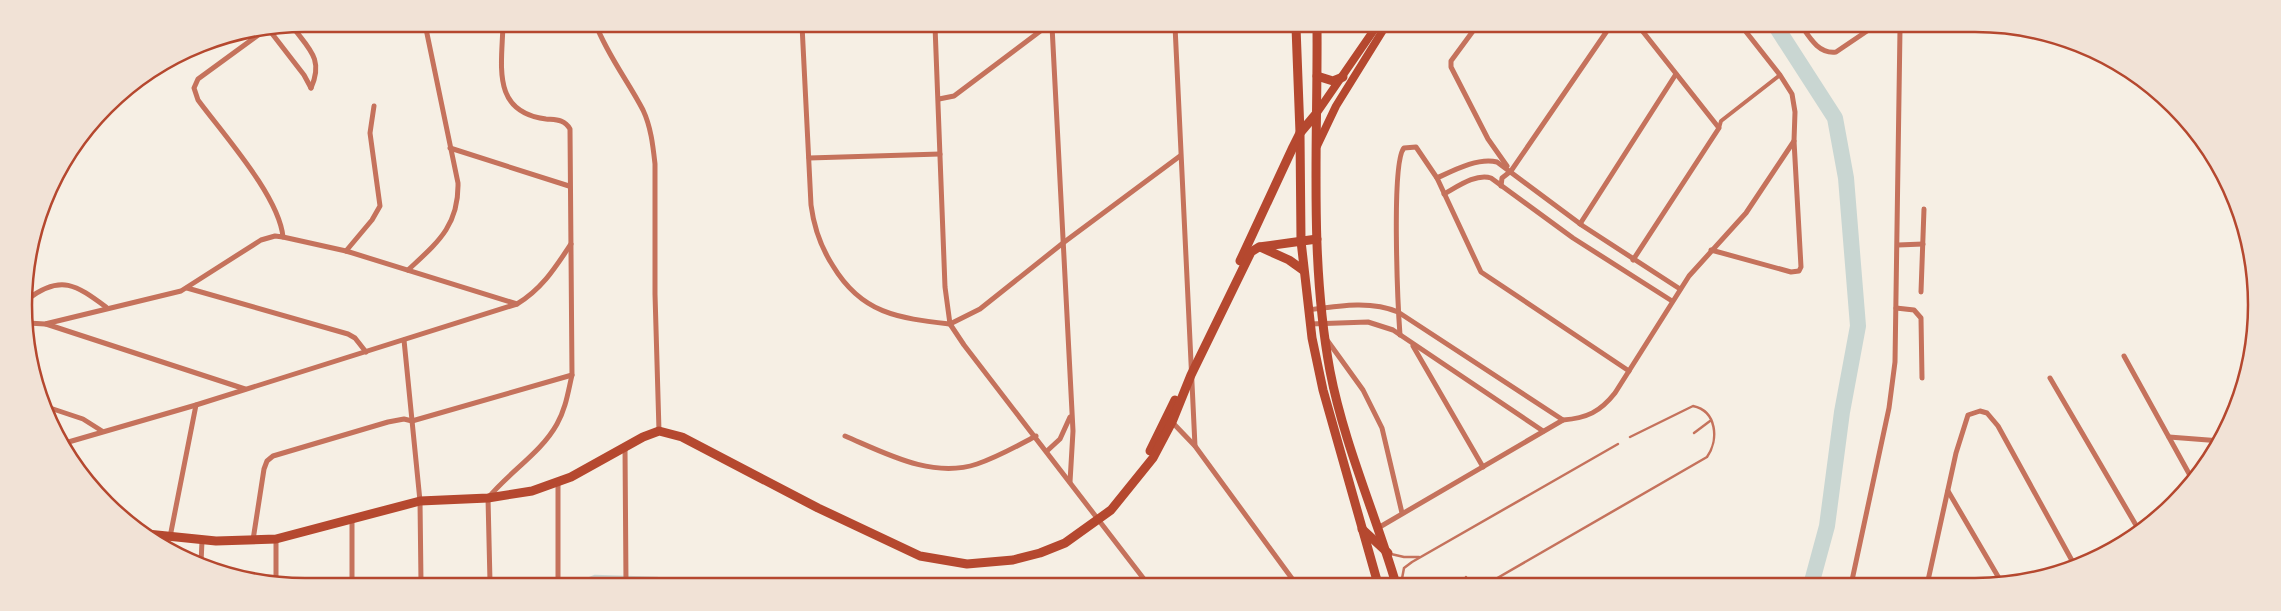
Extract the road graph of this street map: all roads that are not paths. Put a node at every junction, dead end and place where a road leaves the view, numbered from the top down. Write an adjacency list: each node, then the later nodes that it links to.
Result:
1 (427, 32): 33 (street)
2 (502, 32): 42 (street)
3 (599, 32): 101 (street)
4 (802, 32): 37 (street)
5 (935, 32): 27 (street)
6 (1039, 32): 27 (street)
7 (1052, 32): 52 (street)
8 (1175, 32): 36 (street)
9 (1296, 32): 31 (main road)
10 (1317, 32): 25 (main road)
11 (1373, 32): 26 (main road)
12 (1382, 32): 34 (main road)
13 (1472, 32): 40 (street)
14 (1606, 32): 40 (street)
15 (1643, 32): 23 (street)
16 (1746, 32): 24 (street)
17 (1806, 32): 18 (street)
18 (1866, 32)
19 (1900, 32): 53 (street)
20 (296, 33): 21 (street)
21 (273, 35)
22 (253, 38): 48 (street)
23 (1676, 74): 30 (street); 47 (street)
24 (1780, 75): 30 (street); 32 (street)
25 (1317, 76): 26 (main road); 29 (main road)
26 (1342, 78): 29 (main road)
27 (939, 99): 35 (street)
28 (374, 106): 57 (street)
29 (1316, 114): 31 (main road); 34 (main road)
30 (1719, 128): 58 (street)
31 (1300, 133): 38 (main road); 39 (main road)
32 (1794, 141): 56 (street); 56 (street)
33 (450, 148): 42 (street); 59 (street)
34 (1315, 153): 44 (main road)
35 (940, 154): 37 (street); 74 (street)
36 (1180, 156): 52 (street); 84 (street)
37 (810, 158): 74 (street)
38 (1300, 168): 39 (main road); 44 (main road); 50 (main road)
39 (1282, 171): 84 (main road)
40 (1511, 171): 41 (street); 43 (street); 47 (street)
41 (1437, 178): 45 (street); 71 (street)
42 (569, 186): 51 (street)
43 (1501, 186): 45 (street); 65 (street)
44 (1315, 189): 49 (main road)
45 (1444, 194): 86 (street)
46 (1924, 209): 54 (street)
47 (1580, 224): 58 (street)
48 (283, 237): 57 (street); 61 (street)
49 (1317, 239): 50 (main road); 68 (main road)
50 (1301, 241): 55 (main road); 60 (main road)
51 (572, 243): 66 (street); 87 (street)
52 (1063, 243): 74 (street); 94 (street)
53 (1898, 244): 54 (street); 69 (street)
54 (1923, 244): 63 (street)
55 (1259, 247): 60 (main road); 88 (main road)
56 (1711, 250): 62 (street)
57 (346, 251): 59 (street)
58 (1633, 260): 62 (street)
59 (408, 270): 66 (street)
60 (1303, 270): 70 (main road)
61 (187, 288): 67 (street); 81 (street)
62 (1680, 290): 65 (street)
63 (1921, 292)
64 (33, 296): 67 (street)
65 (1672, 301): 86 (street)
66 (517, 304): 79 (street)
67 (106, 307): 73 (street)
68 (1322, 308): 70 (street); 71 (street); 76 (main road)
69 (1896, 308): 89 (street); 148 (street)
70 (1308, 310): 75 (main road)
71 (1398, 312): 77 (street); 96 (street)
72 (33, 323): 73 (street)
73 (44, 324): 91 (street)
74 (950, 324): 104 (street)
75 (1310, 324): 76 (street); 125 (main road)
76 (1323, 324): 77 (street); 78 (main road)
77 (1400, 335): 80 (street)
78 (1325, 337): 83 (main road); 85 (street)
79 (404, 340): 81 (street); 97 (street)
80 (1411, 344): 100 (street); 113 (street)
81 (366, 352): 91 (street)
82 (2124, 356): 106 (street)
83 (1328, 360): 85 (street); 124 (main road)
84 (1190, 365): 88 (street); 95 (main road)
85 (1348, 368): 120 (street)
86 (1629, 372): 96 (street)
87 (572, 375): 97 (street); 118 (street)
88 (1191, 375): 95 (main road); 110 (street)
89 (1922, 378)
90 (2050, 378): 123 (street)
91 (245, 389): 92 (street)
92 (196, 405): 99 (street); 127 (street)
93 (52, 409): 99 (street)
94 (1071, 414): 112 (street); 115 (street)
95 (1169, 420): 110 (street); 121 (main road)
96 (1563, 420): 100 (street)
97 (412, 421): 119 (street); 129 (street)
98 (1710, 421): 102 (lane); 105 (lane); 147 (lane)
99 (102, 431): 108 (street)
100 (1542, 431): 113 (street)
101 (659, 432): 111 (main road); 121 (main road)
102 (1694, 433)
103 (845, 436): 104 (street)
104 (1036, 436): 112 (street)
105 (1630, 437)
106 (2169, 437): 107 (street); 114 (street)
107 (2213, 440)
108 (69, 442)
109 (1618, 444): 132 (lane)
110 (1195, 446): 143 (street)
111 (625, 447): 116 (main road); 141 (street)
112 (1047, 451): 115 (street)
113 (1483, 467): 120 (street)
114 (2190, 475)
115 (1070, 482): 121 (street)
116 (558, 483): 118 (main road); 140 (street)
117 (1948, 490): 134 (street); 136 (street); 149 (street)
118 (488, 498): 119 (main road); 139 (street)
119 (420, 501): 122 (main road); 138 (street)
120 (1402, 513): 124 (street)
121 (1098, 520): 142 (street)
122 (352, 521): 128 (main road); 137 (street)
123 (2136, 526)
124 (1378, 528): 131 (main road)
125 (1362, 529): 131 (main road); 144 (main road)
126 (161, 536): 127 (main road)
127 (170, 538): 130 (main road)
128 (276, 539): 129 (main road); 135 (street)
129 (253, 540): 130 (main road)
130 (202, 541): 133 (street)
131 (1388, 553): 132 (lane); 145 (main road)
132 (1421, 557): 146 (lane)
133 (201, 558)
134 (2072, 561)
135 (276, 577)
136 (1998, 577)
137 (352, 578)
138 (421, 578)
139 (490, 578)
140 (558, 578)
141 (626, 578)
142 (1143, 578)
143 (1292, 578)
144 (1376, 578)
145 (1394, 578)
146 (1402, 578)
147 (1498, 578)
148 (1853, 578)
149 (1929, 578)

